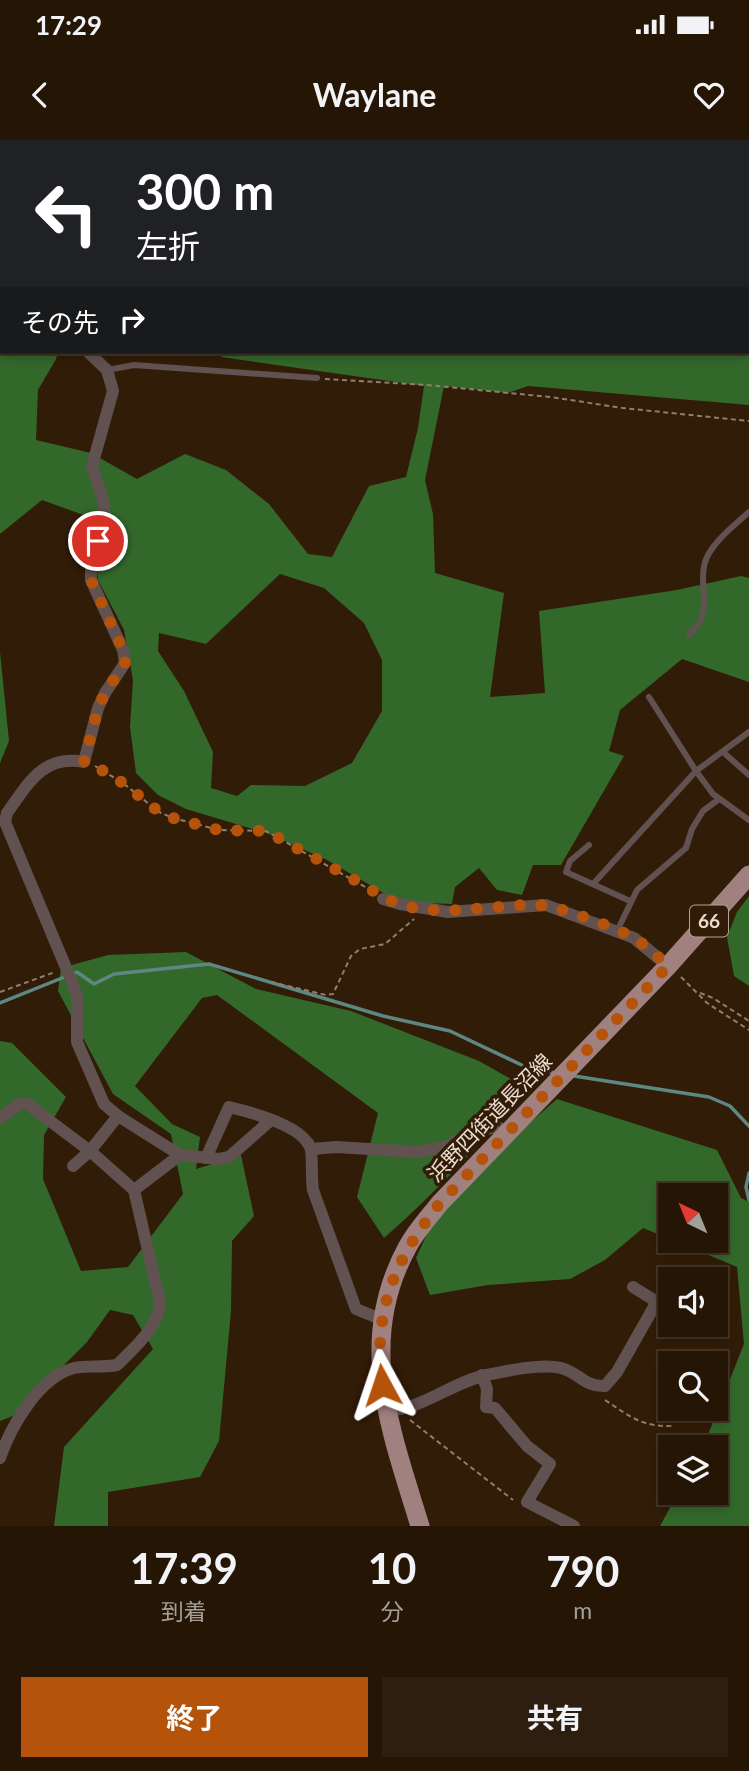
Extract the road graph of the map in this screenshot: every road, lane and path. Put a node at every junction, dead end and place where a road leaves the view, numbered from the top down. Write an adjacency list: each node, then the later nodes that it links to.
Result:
1 (90, 354): 2 (street)
2 (107, 370): 3 (lane); 10 (street)
3 (317, 378): 4 (path)
4 (749, 421)
5 (749, 512): 6 (lane)
6 (689, 635)
7 (649, 697): 11 (lane)
8 (749, 732): 9 (lane)
9 (723, 752): 11 (lane); 12 (lane)
10 (84, 762): 18 (path); 23 (street)
11 (696, 771): 13 (lane); 17 (lane)
12 (749, 775)
13 (719, 799): 14 (lane); 19 (lane)
14 (749, 820)
15 (589, 845): 17 (lane)
16 (749, 875): 22 (main road, 浜野四街道長沼線 / 66)
17 (593, 884): 19 (lane)
18 (383, 899): 21 (street)
19 (630, 901): 21 (lane)
20 (413, 919): 24 (path)
21 (617, 931): 22 (street)
22 (668, 966): 26 (path); 32 (main road, 浜野四街道長沼線 / 66)
23 (67, 967): 25 (path); 29 (street)
24 (271, 982)
25 (0, 992)
26 (698, 993): 27 (path); 28 (path)
27 (749, 1021)
28 (749, 1030)
29 (118, 1116): 34 (street); 35 (street)
30 (0, 1118): 34 (street)
31 (271, 1120): 33 (street); 36 (street); 36 (street)
32 (508, 1132): 33 (street); 40 (main road, 浜野四街道長沼線 / 66)
33 (312, 1149): 40 (street)
34 (90, 1151): 37 (street); 38 (street)
35 (180, 1155): 36 (street); 38 (street)
36 (206, 1158)
37 (74, 1166)
38 (134, 1189): 45 (street)
39 (633, 1287): 42 (street)
40 (383, 1320): 43 (main road, 浜野四街道長沼線 / 66)
41 (482, 1376): 42 (street); 43 (street); 48 (street)
42 (592, 1387): 44 (path)
43 (392, 1410): 46 (path); 47 (main road, 浜野四街道長沼線 / 66)
44 (674, 1426)
45 (0, 1458)
46 (518, 1503)
47 (420, 1526)
48 (574, 1526)

